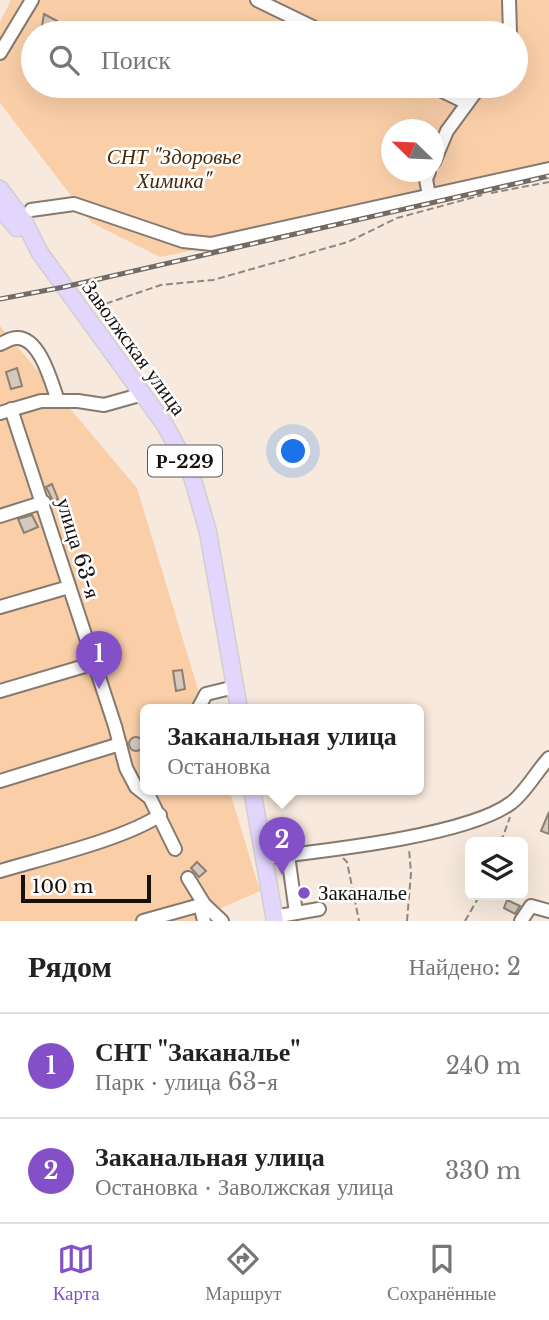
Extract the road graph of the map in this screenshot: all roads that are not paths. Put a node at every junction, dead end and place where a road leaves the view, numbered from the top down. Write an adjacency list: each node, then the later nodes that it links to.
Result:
1 (32, 0): 6 (street)
2 (257, 0): 4 (street)
3 (509, 0): 5 (street)
4 (300, 21)
5 (510, 21)
6 (0, 53)
7 (457, 98): 9 (street)
8 (471, 98): 10 (street)
9 (461, 100)
10 (444, 138)
11 (549, 169): 14 (street)
12 (427, 182): 14 (street)
13 (0, 190): 15 (main road)
14 (429, 196): 15 (street)
15 (15, 213): 17 (main road, Заволжская улица / Р-229)
16 (0, 344): 18 (street)
17 (142, 394): 18 (street); 25 (main road, Заволжская улица / Р-229)
18 (58, 401): 19 (street)
19 (6, 411): 20 (street, улица 63-я)
20 (44, 502): 21 (street); 22 (street, улица 63-я)
21 (0, 516)
22 (69, 586): 23 (street); 24 (street, улица 63-я)
23 (0, 607)
24 (95, 663): 26 (street); 29 (street, улица 63-я)
25 (235, 687): 27 (street); 28 (main road, Заволжская улица / Р-229)
26 (0, 691)
27 (201, 704)
28 (238, 704)
29 (120, 744): 31 (street); 32 (street, улица 63-я)
30 (549, 758): 37 (street)
31 (0, 781)
32 (140, 790)
33 (146, 795): 35 (street, улица 63-я)
34 (253, 795): 38 (main road)
35 (160, 815): 36 (street, улица 63-я); 39 (street)
36 (175, 849)
37 (288, 855): 38 (street); 44 (street)
38 (264, 858): 45 (main road)
39 (0, 871)
40 (188, 878): 41 (street)
41 (202, 904): 46 (street); 47 (street); 48 (street)
42 (319, 909): 44 (street)
43 (549, 911): 49 (street)
44 (296, 913): 45 (street)
45 (275, 919)
46 (143, 921)
47 (204, 921)
48 (222, 921)
49 (521, 921)

